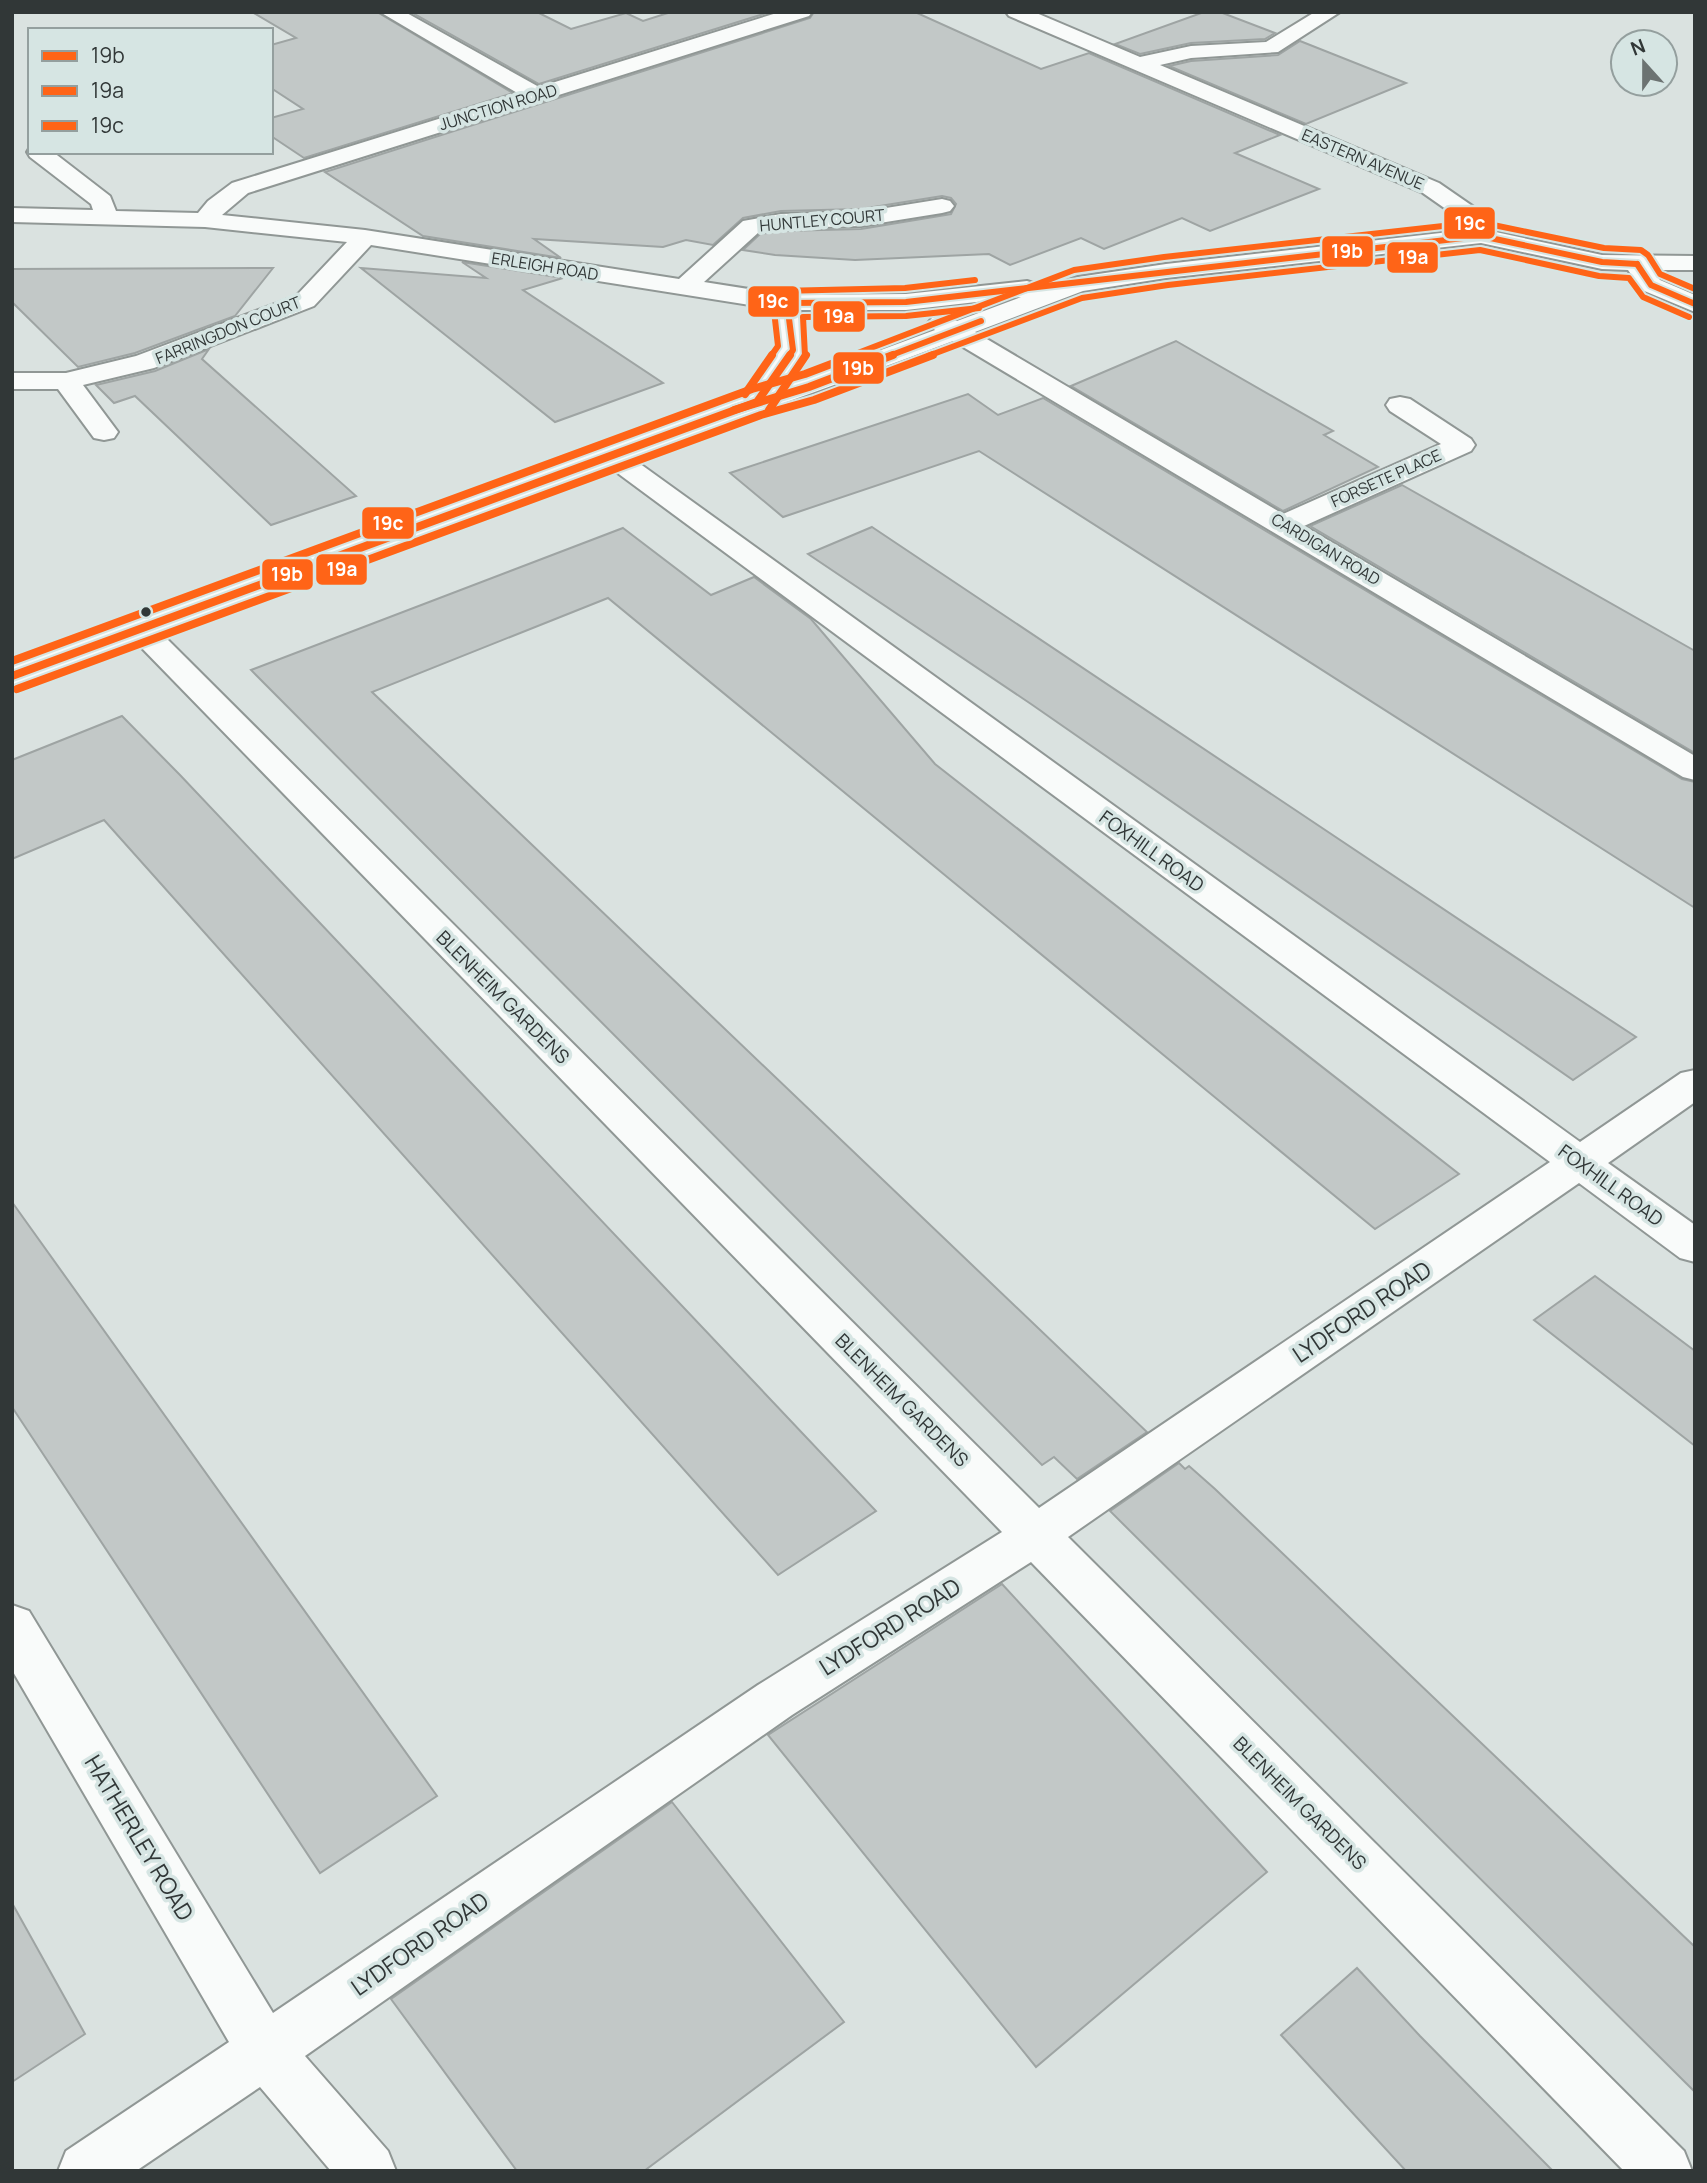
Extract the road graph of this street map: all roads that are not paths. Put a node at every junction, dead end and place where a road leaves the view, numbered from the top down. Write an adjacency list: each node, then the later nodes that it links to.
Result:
1 (390, 12): 6 (street)
2 (802, 12): 6 (street, JUNCTION ROAD)
3 (1016, 12): 5 (street, EASTERN AVENUE)
4 (1330, 12): 5 (street)
5 (1141, 64): 12 (street, EASTERN AVENUE)
6 (537, 95): 11 (street, JUNCTION ROAD)
7 (40, 154): 10 (street)
8 (942, 206): 17 (street, HUNTLEY COURT)
9 (12, 215): 10 (street, ERLEIGH ROAD)
10 (106, 216): 11 (street, ERLEIGH ROAD)
11 (205, 220): 13 (street, ERLEIGH ROAD)
12 (1481, 236): 15 (street); 16 (street)
13 (365, 237): 17 (street, ERLEIGH ROAD); 23 (street, FARRINGDON COURT)
14 (1695, 263): 15 (street)
15 (1637, 264): 20 (street)
16 (1078, 284): 18 (street, ERLEIGH ROAD); 21 (street)
17 (683, 288): 19 (street, ERLEIGH ROAD)
18 (906, 302): 19 (street, ERLEIGH ROAD); 21 (street, CARDIGAN ROAD)
19 (787, 303): 24 (street)
20 (1695, 304)
21 (955, 331): 24 (street); 28 (street, CARDIGAN ROAD)
22 (12, 381): 23 (street, FARRINGDON COURT)
23 (66, 381): 26 (street)
24 (757, 402): 27 (street)
25 (1400, 405): 28 (street, FORSETE PLACE)
26 (104, 432)
27 (610, 455): 29 (street); 33 (street, FOXHILL ROAD)
28 (1284, 524): 31 (street, CARDIGAN ROAD)
29 (140, 629): 30 (street); 35 (street, BLENHEIM GARDENS)
30 (12, 676)
31 (1695, 770)
32 (1695, 1083): 33 (street, LYDFORD ROAD)
33 (1580, 1163): 34 (street, FOXHILL ROAD); 35 (street, LYDFORD ROAD)
34 (1695, 1247)
35 (1035, 1535): 37 (street, LYDFORD ROAD); 40 (street, BLENHEIM GARDENS)
36 (12, 1626): 37 (street, HATHERLEY ROAD)
37 (265, 2051): 38 (street, LYDFORD ROAD); 39 (street, HATHERLEY ROAD)
38 (86, 2171)
39 (368, 2171)
40 (1664, 2171)

